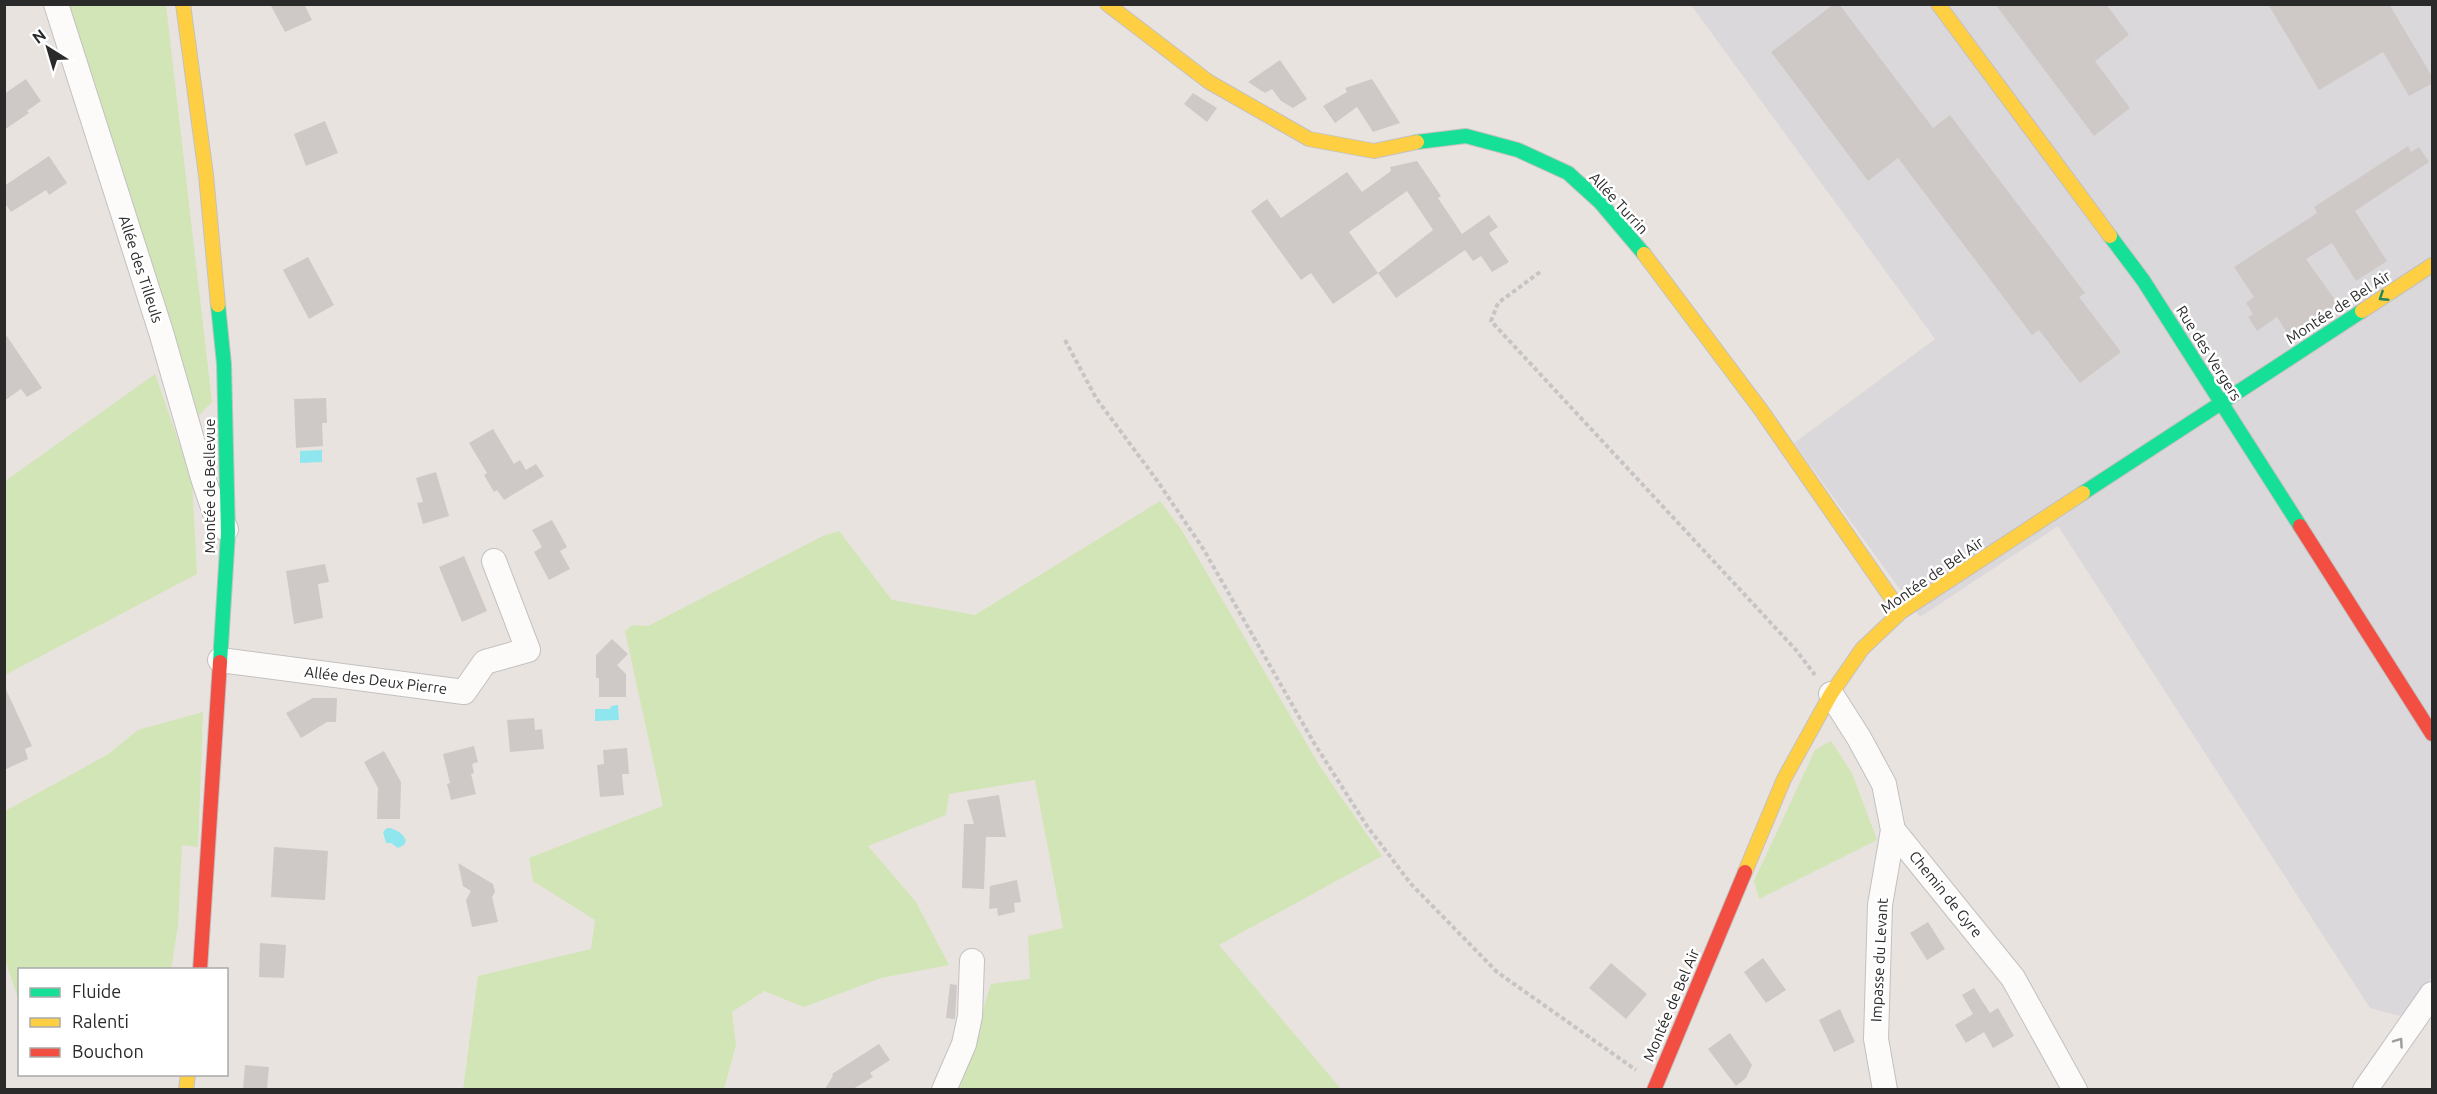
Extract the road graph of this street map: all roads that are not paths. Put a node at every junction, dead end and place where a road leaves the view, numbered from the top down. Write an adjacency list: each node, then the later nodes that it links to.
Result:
1 (56, 4): 7 (street, Allée des Tilleuls)
2 (183, 4): 7 (street, Montée de Bellevue)
3 (1107, 4): 9 (street, Allée Turrin)
4 (1938, 4): 6 (street, Rue des Vergers)
5 (2433, 265): 6 (street, Montée de Bel Air, one-way to 6)
6 (2221, 403): 9 (street, Montée de Bel Air); 12 (street, Rue des Vergers)
7 (228, 533): 10 (street, Montée de Bellevue)
8 (494, 561): 10 (street, Allée des Deux Pierre)
9 (1901, 612): 11 (street, Montée de Bel Air)
10 (220, 660): 15 (street, Montée de Bellevue)
11 (1831, 694): 13 (street, Chemin de Gyre); 17 (street, Montée de Bel Air)
12 (2433, 734)
13 (1893, 830): 19 (street, Impasse du Levant); 20 (street, Chemin de Gyre)
14 (972, 961): 18 (street)
15 (200, 968)
16 (2433, 994): 21 (street, one-way to 16)
17 (1655, 1087)
18 (944, 1089)
19 (1885, 1089)
20 (2075, 1089)
21 (2365, 1089)

